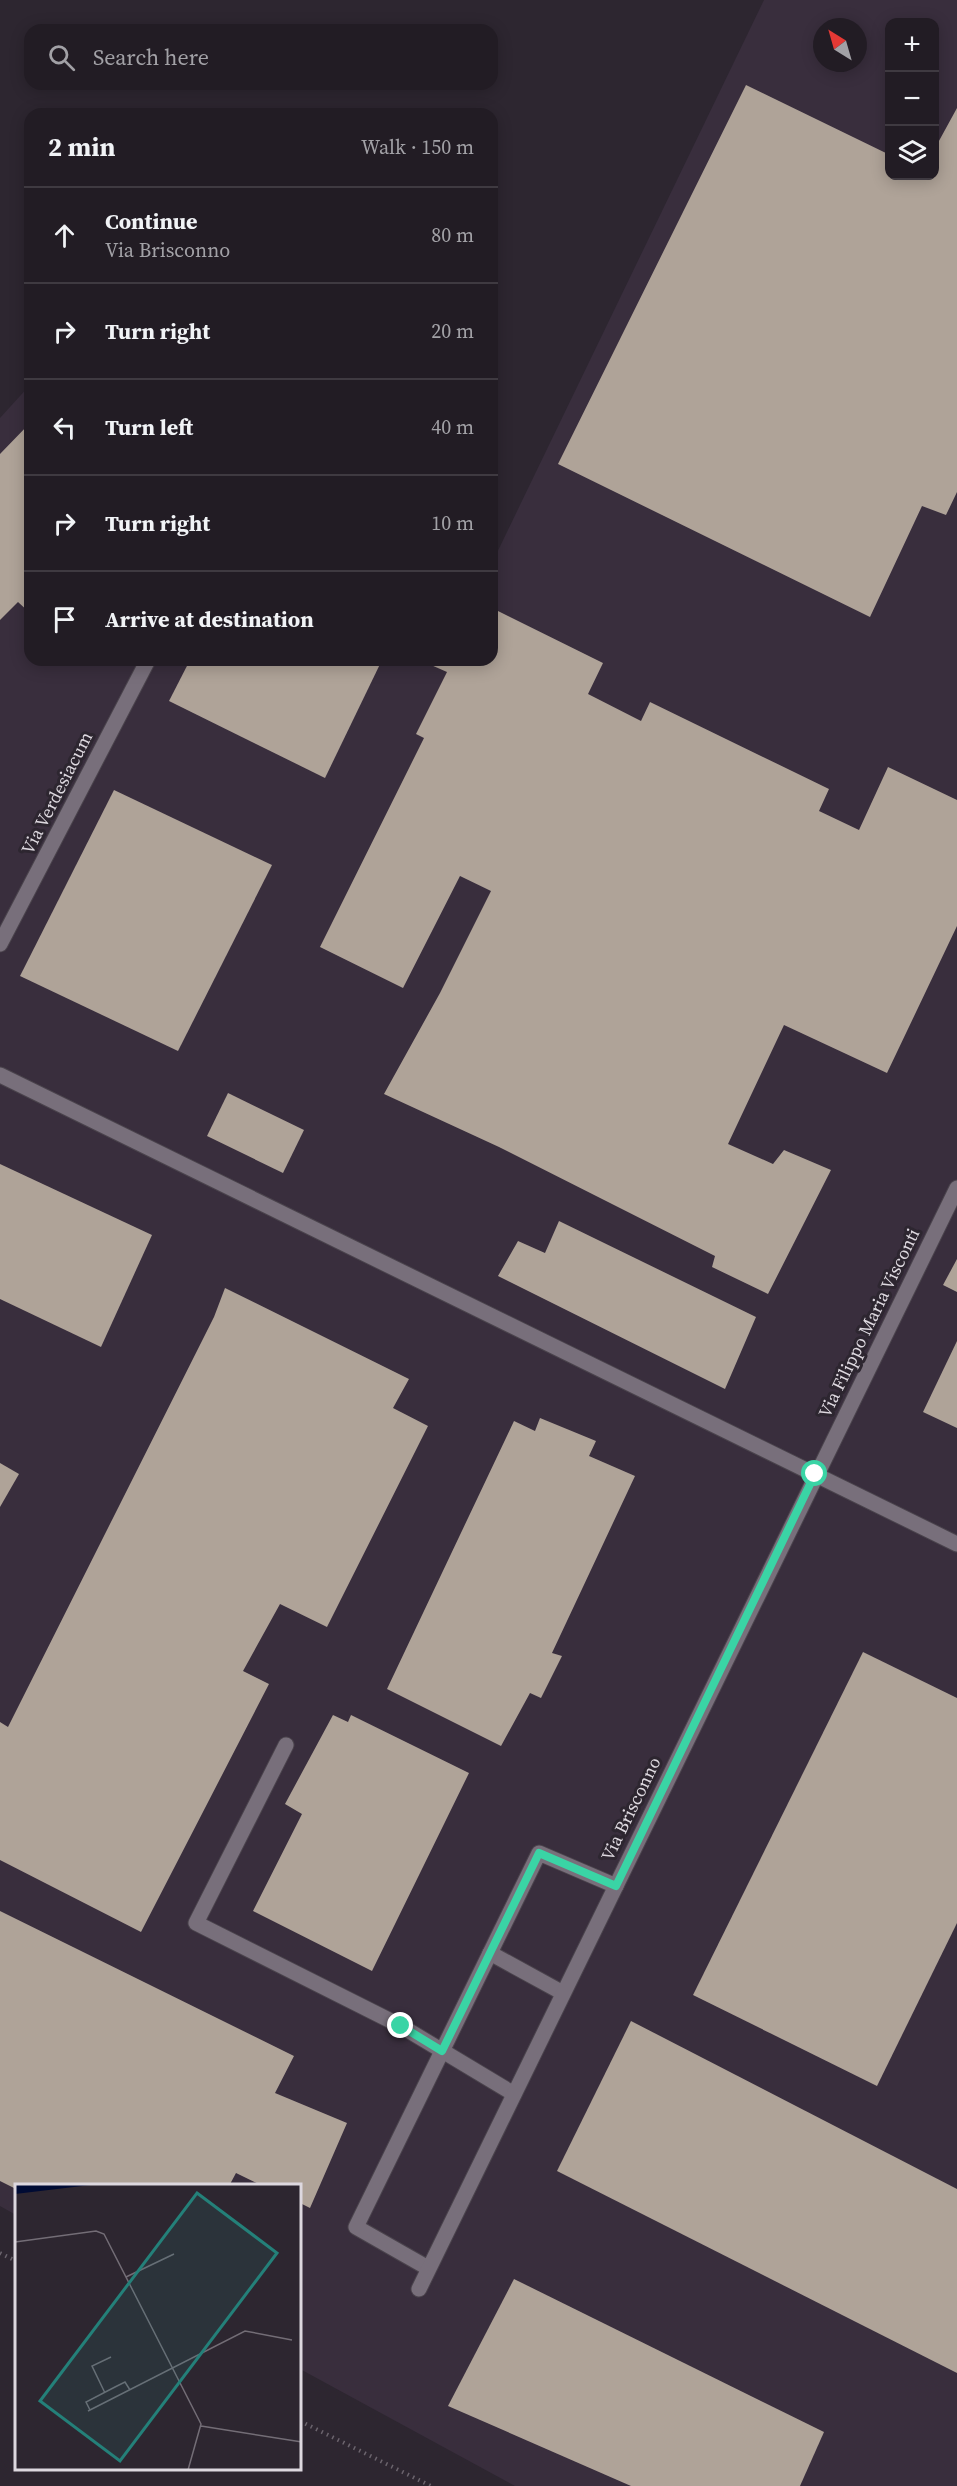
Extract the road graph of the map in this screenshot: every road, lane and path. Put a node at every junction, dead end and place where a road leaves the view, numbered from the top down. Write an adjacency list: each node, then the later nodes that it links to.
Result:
1 (145, 666): 2 (street, Via Verdesiacum)
2 (0, 944)
3 (0, 1074): 5 (street)
4 (957, 1188): 5 (street, Via Filippo Maria Visconti)
5 (815, 1474): 6 (street); 8 (street, Via Brisconno)
6 (957, 1544)
7 (286, 1745): 11 (street)
8 (616, 1886): 9 (street); 10 (street, Via Brisconno)
9 (489, 1953): 10 (street); 11 (street)
10 (564, 1993): 12 (street, Via Brisconno)
11 (442, 2051): 12 (street); 15 (street)
12 (514, 2094): 15 (street, Via Brisconno)
13 (0, 2253): 14 (path)
14 (15, 2260)
15 (428, 2268): 16 (street, Via Brisconno)
16 (419, 2289)
17 (302, 2422): 18 (path)
18 (431, 2486)

